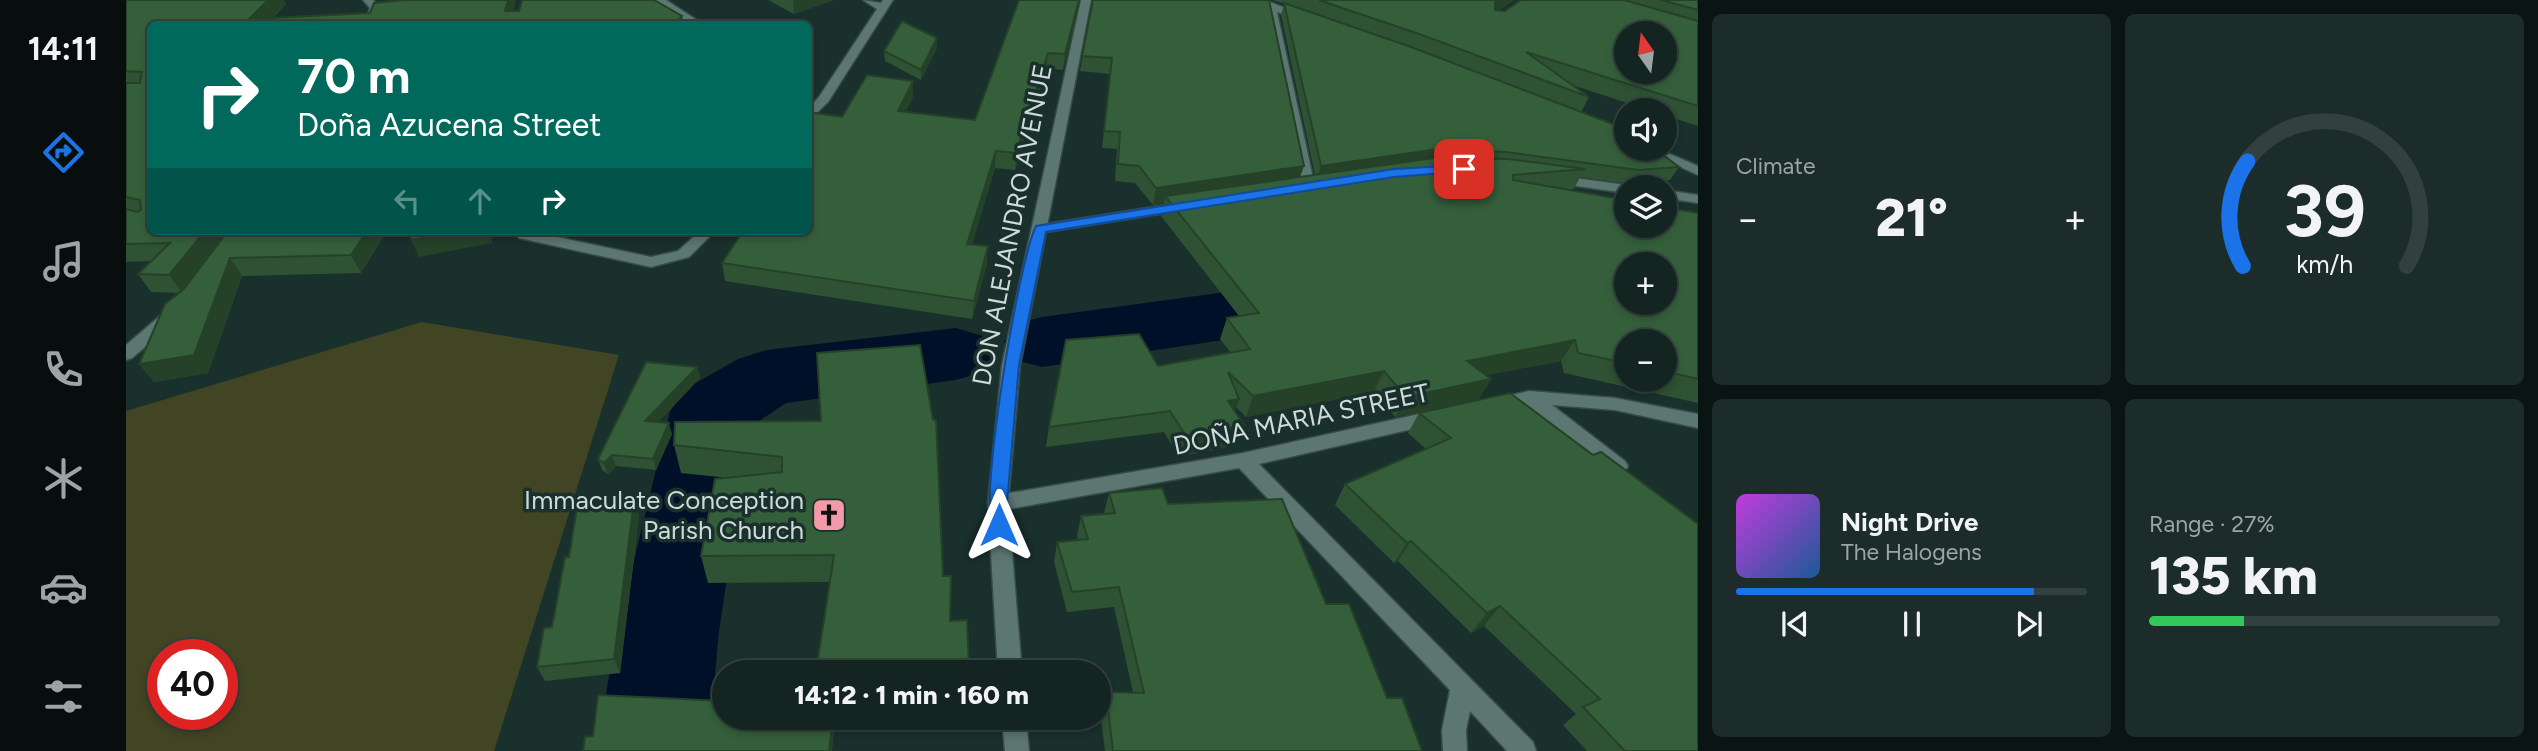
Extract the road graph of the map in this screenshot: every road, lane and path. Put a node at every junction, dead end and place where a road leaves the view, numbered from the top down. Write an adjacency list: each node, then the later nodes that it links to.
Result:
1 (368, 0): 8 (street)
2 (659, 0): 9 (street)
3 (868, 0): 6 (street)
4 (1086, 0): 22 (street, DON ALEJANDRO AVENUE)
5 (1255, 0): 7 (street)
6 (886, 4): 12 (street)
7 (1271, 6): 10 (street); 17 (street)
8 (370, 21)
9 (693, 21)
10 (1322, 24)
11 (812, 92): 12 (street)
12 (824, 99): 13 (street)
13 (812, 112)
14 (1674, 161): 15 (street)
15 (1698, 172)
16 (1542, 177): 18 (street)
17 (1307, 187)
18 (1614, 187)
19 (1677, 196): 20 (street)
20 (1698, 199)
21 (1201, 204): 22 (street)
22 (1040, 229): 31 (street, DON ALEJANDRO AVENUE)
23 (532, 235): 24 (street)
24 (705, 235)
25 (187, 302): 26 (street)
26 (126, 354)
27 (1529, 397): 28 (street, DOÑA MARIA STREET); 29 (street, DOÑA MARIA STREET); 30 (street)
28 (1698, 421)
29 (1243, 460): 31 (street, DOÑA MARIA STREET); 33 (street)
30 (1635, 479)
31 (998, 503): 32 (street, DON ALEJANDRO AVENUE)
32 (1009, 660)
33 (1462, 687): 36 (street); 37 (street)
34 (1015, 730): 35 (street)
35 (1017, 751)
36 (1455, 751)
37 (1524, 751)

